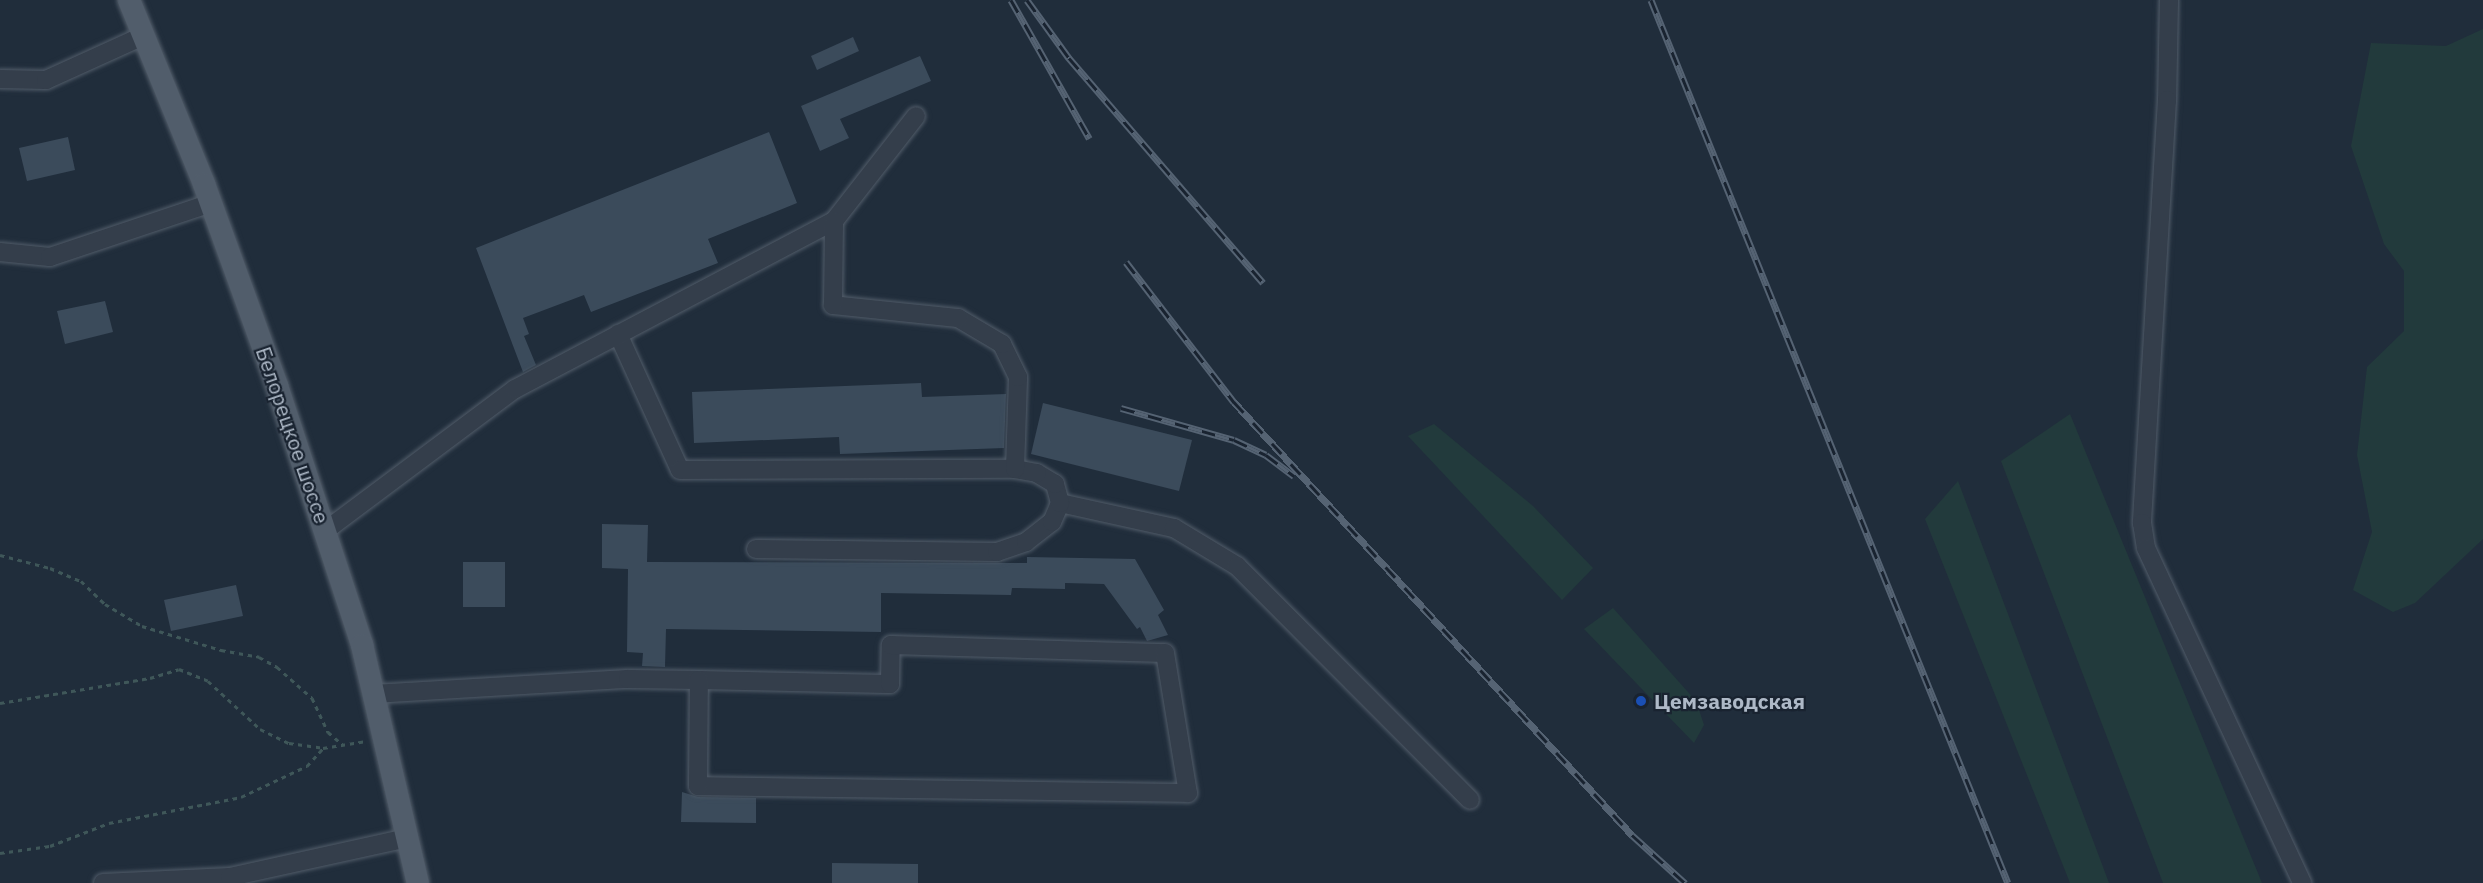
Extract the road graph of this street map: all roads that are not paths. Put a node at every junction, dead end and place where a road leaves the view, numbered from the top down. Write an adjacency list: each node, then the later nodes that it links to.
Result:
1 (129, 0): 3 (main road, Белорецкое шоссе)
2 (2169, 0): 20 (lane)
3 (143, 36): 4 (lane); 6 (main road, Белорецкое шоссе)
4 (0, 79)
5 (916, 116): 7 (lane)
6 (211, 203): 8 (lane); 12 (main road, Белорецкое шоссе)
7 (834, 221): 9 (lane); 10 (lane)
8 (0, 252)
9 (618, 334): 10 (lane); 12 (lane)
10 (1015, 469): 11 (lane)
11 (1060, 503): 13 (lane); 16 (lane)
12 (325, 531): 15 (main road, Белорецкое шоссе)
13 (756, 549)
14 (699, 680): 14 (lane); 15 (lane)
15 (373, 693): 17 (main road, Белорецкое шоссе)
16 (1470, 800)
17 (407, 838): 18 (lane); 19 (main road, Белорецкое шоссе)
18 (103, 883)
19 (418, 883)
20 (2302, 883)

